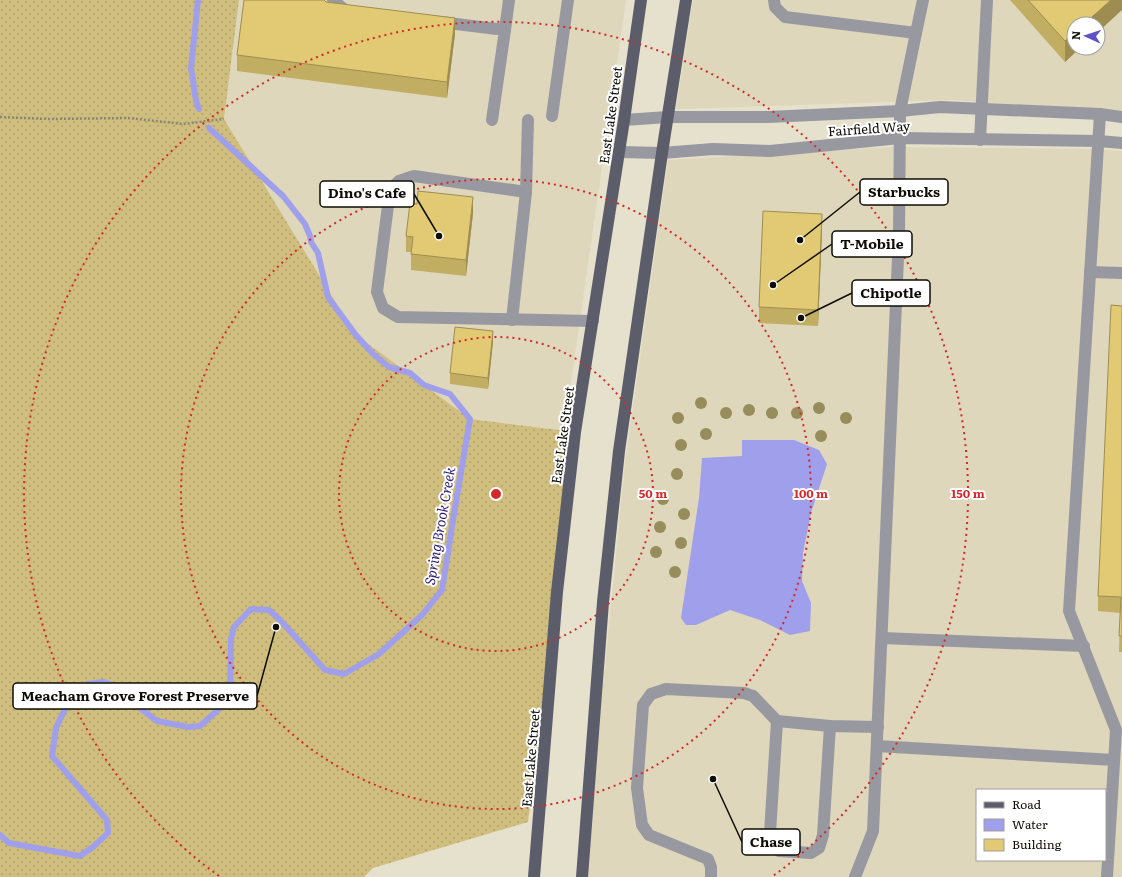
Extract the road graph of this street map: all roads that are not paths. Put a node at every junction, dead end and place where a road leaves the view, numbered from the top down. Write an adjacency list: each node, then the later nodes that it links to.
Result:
1 (333, 0): 9 (street)
2 (509, 0): 11 (street)
3 (568, 0): 16 (street)
4 (641, 0): 21 (main road, East Lake Street)
5 (686, 0): 17 (main road)
6 (774, 0): 12 (street)
7 (923, 0): 12 (street)
8 (987, 0): 13 (street)
9 (361, 12)
10 (429, 21): 11 (street)
11 (505, 30): 19 (street)
12 (916, 33): 14 (street)
13 (982, 109): 14 (street, Fairfield Way); 15 (street, Fairfield Way); 23 (street)
14 (900, 111): 17 (street, Fairfield Way); 22 (street)
15 (1100, 114): 18 (street, Fairfield Way); 24 (street)
16 (552, 116)
17 (668, 117): 21 (street, Fairfield Way); 27 (main road)
18 (1122, 117)
19 (492, 120)
20 (528, 120): 28 (street)
21 (624, 120): 26 (main road, East Lake Street)
22 (900, 138): 23 (street, Fairfield Way); 27 (street, Fairfield Way); 33 (street)
23 (980, 140): 24 (street, Fairfield Way)
24 (1098, 141): 25 (street, Fairfield Way); 29 (street)
25 (1122, 143)
26 (619, 152): 27 (street, Fairfield Way); 32 (main road, East Lake Street)
27 (662, 153): 41 (main road)
28 (526, 192): 31 (street); 31 (street)
29 (1090, 272): 30 (street); 34 (street)
30 (1122, 273)
31 (512, 320): 32 (street)
32 (593, 322): 40 (main road, East Lake Street)
33 (882, 638): 34 (street); 37 (street)
34 (1084, 646): 39 (street)
35 (777, 721): 36 (street); 36 (street); 42 (street)
36 (830, 726): 37 (street)
37 (878, 727): 38 (street)
38 (877, 746): 39 (street); 43 (street)
39 (1114, 760): 44 (street)
40 (534, 877)
41 (582, 877)
42 (711, 877)
43 (855, 877)
44 (1107, 877)

